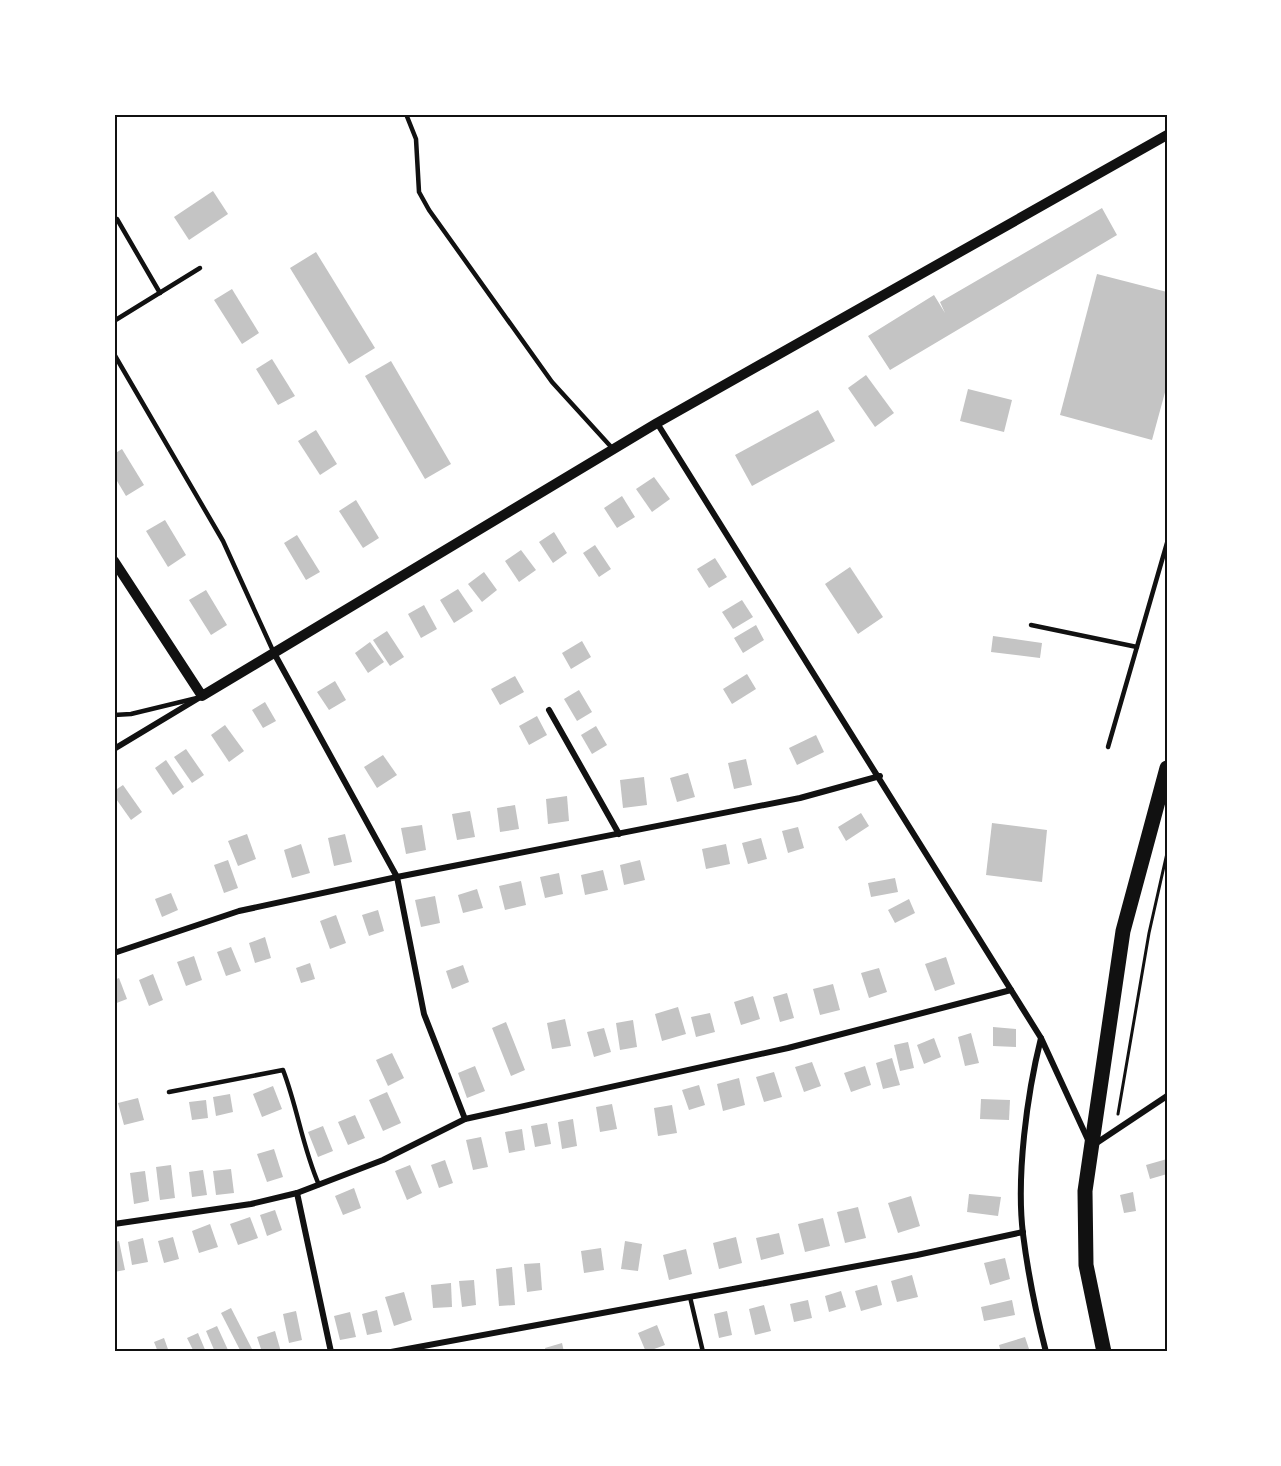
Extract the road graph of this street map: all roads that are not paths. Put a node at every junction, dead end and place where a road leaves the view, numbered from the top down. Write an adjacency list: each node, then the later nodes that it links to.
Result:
1 (406, 114): 9 (lane)
2 (1167, 135): 8 (street)
3 (117, 219): 5 (lane)
4 (200, 268): 5 (lane)
5 (160, 293): 6 (lane)
6 (114, 321)
7 (114, 354): 14 (lane)
8 (657, 423): 9 (street); 21 (street)
9 (613, 449): 14 (street)
10 (1167, 543): 13 (lane)
11 (114, 561): 15 (street)
12 (1031, 625): 13 (lane)
13 (1137, 647): 18 (lane)
14 (274, 653): 15 (street); 23 (street)
15 (202, 696): 17 (lane); 19 (street)
16 (549, 710): 22 (street)
17 (114, 714)
18 (1108, 747)
19 (114, 749)
20 (1167, 768): 30 (main road)
21 (880, 776): 22 (street); 25 (street)
22 (620, 834): 23 (street)
23 (397, 877): 24 (street); 29 (street)
24 (114, 953)
25 (1011, 990): 26 (street); 29 (street)
26 (1041, 1038): 30 (street); 34 (street)
27 (169, 1092): 31 (lane)
28 (1167, 1096): 30 (street)
29 (465, 1119): 31 (street)
30 (1091, 1147): 40 (main road)
31 (319, 1185): 32 (street)
32 (297, 1193): 33 (street); 36 (street)
33 (114, 1224)
34 (1023, 1232): 35 (street); 39 (street)
35 (690, 1297): 37 (street); 38 (lane)
36 (331, 1352)
37 (391, 1352)
38 (703, 1352)
39 (1046, 1352)
40 (1104, 1352)

